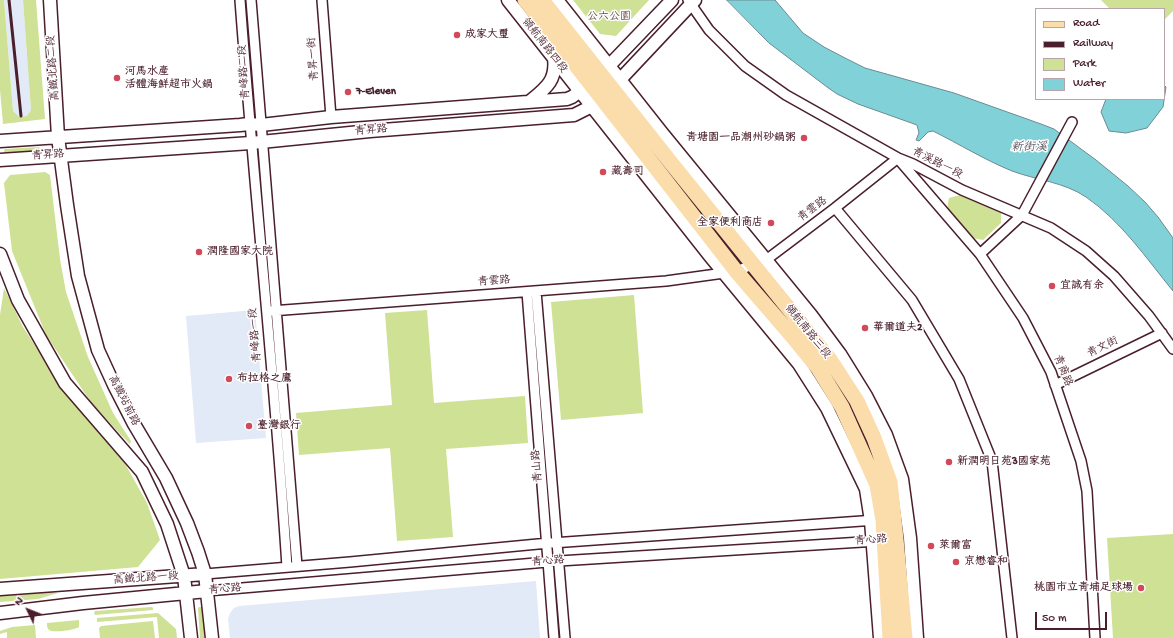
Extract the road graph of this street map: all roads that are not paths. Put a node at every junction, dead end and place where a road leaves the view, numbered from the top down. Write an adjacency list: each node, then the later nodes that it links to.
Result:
1 (50, 0): 18 (street, 高鐵北路二段)
2 (240, 0): 17 (street, 青峰路二段)
3 (251, 0): 17 (street, 青峰路二段)
4 (322, 0): 15 (street, 青昇一街)
5 (508, 0): 11 (street, 領航南路四段)
6 (525, 0): 12 (main road, 領航南路四段)
7 (542, 0): 12 (main road, 領航南路四段)
8 (556, 0): 12 (street, 領航南路四段)
9 (672, 0): 12 (street, 青昇路)
10 (691, 1): 13 (street, 青昇路); 22 (street, 青溪路一段)
11 (554, 58): 12 (street, 領航南路四段); 14 (street)
12 (595, 79): 13 (main road, 領航南路三段); 13 (street, 領航南路四段); 14 (street, 青昇路)
13 (607, 93): 20 (street, 青昇路); 28 (main road, 領航南路三段); 29 (main road, 領航南路三段)
14 (529, 102): 15 (street, 青昇路)
15 (331, 117): 17 (street, 青昇路)
16 (1072, 122): 25 (street)
17 (255, 125): 18 (street, 青昇路); 20 (street, 青峰路一段)
18 (58, 137): 19 (street, 青昇路); 21 (street)
19 (0, 141)
20 (257, 142): 21 (street, 青昇路); 31 (street, 青峰路一段); 32 (street, 青峰路一段)
21 (60, 155): 23 (street, 青昇路); 44 (street, 高鐵站前路)
22 (898, 158): 24 (street, 青雲路); 25 (street, 青溪路一段); 27 (street, 青商路)
23 (0, 160)
24 (835, 208): 28 (street, 青雲路); 58 (street)
25 (1022, 215): 27 (street); 33 (street, 青溪路一段)
26 (0, 254): 45 (street)
27 (980, 254): 35 (street, 青商路)
28 (759, 262): 29 (street, 青雲路); 36 (main road, 領航南路三段)
29 (730, 272): 30 (street, 青雲路); 36 (main road, 領航南路三段)
30 (531, 292): 31 (street, 青雲路); 38 (street, 青山路); 39 (street, 青山路)
31 (276, 310): 32 (street, 青雲路); 42 (street, 青峰路一段)
32 (266, 312): 43 (street, 青峰路一段)
33 (1162, 333): 34 (street, 青溪路一段); 35 (street, 青文街)
34 (1173, 349)
35 (1055, 385): 59 (street, 青商路)
36 (889, 519): 37 (main road, 領航南路三段); 37 (street, 領航南路三段); 38 (street, 青心路)
37 (890, 540): 40 (street, 青心路); 54 (street, 領航南路三段); 55 (main road, 領航南路三段); 56 (main road, 領航南路三段); 57 (street, 領航南路三段)
38 (556, 542): 39 (street, 青心路); 40 (street, 青山路)
39 (546, 543): 41 (street, 青山路); 42 (street, 青心路)
40 (559, 561): 41 (street, 青心路); 53 (street, 青山路)
41 (548, 562): 47 (street, 青心路); 52 (street, 青山路)
42 (297, 566): 43 (street, 青心路)
43 (287, 567): 44 (street, 青心路)
44 (205, 574): 45 (street, 青心路); 47 (street, 高鐵站前路)
45 (184, 576): 46 (street, 高鐵北路一段); 48 (street, 高鐵北路一段)
46 (0, 589)
47 (207, 591): 48 (street, 青心路); 51 (street, 高鐵站前路)
48 (186, 593): 49 (street, 高鐵北路一段); 50 (street)
49 (0, 613)
50 (191, 638)
51 (212, 638)
52 (554, 638)
53 (565, 638)
54 (880, 638)
55 (890, 638)
56 (905, 638)
57 (918, 638)
58 (1012, 638)
59 (1095, 638)

